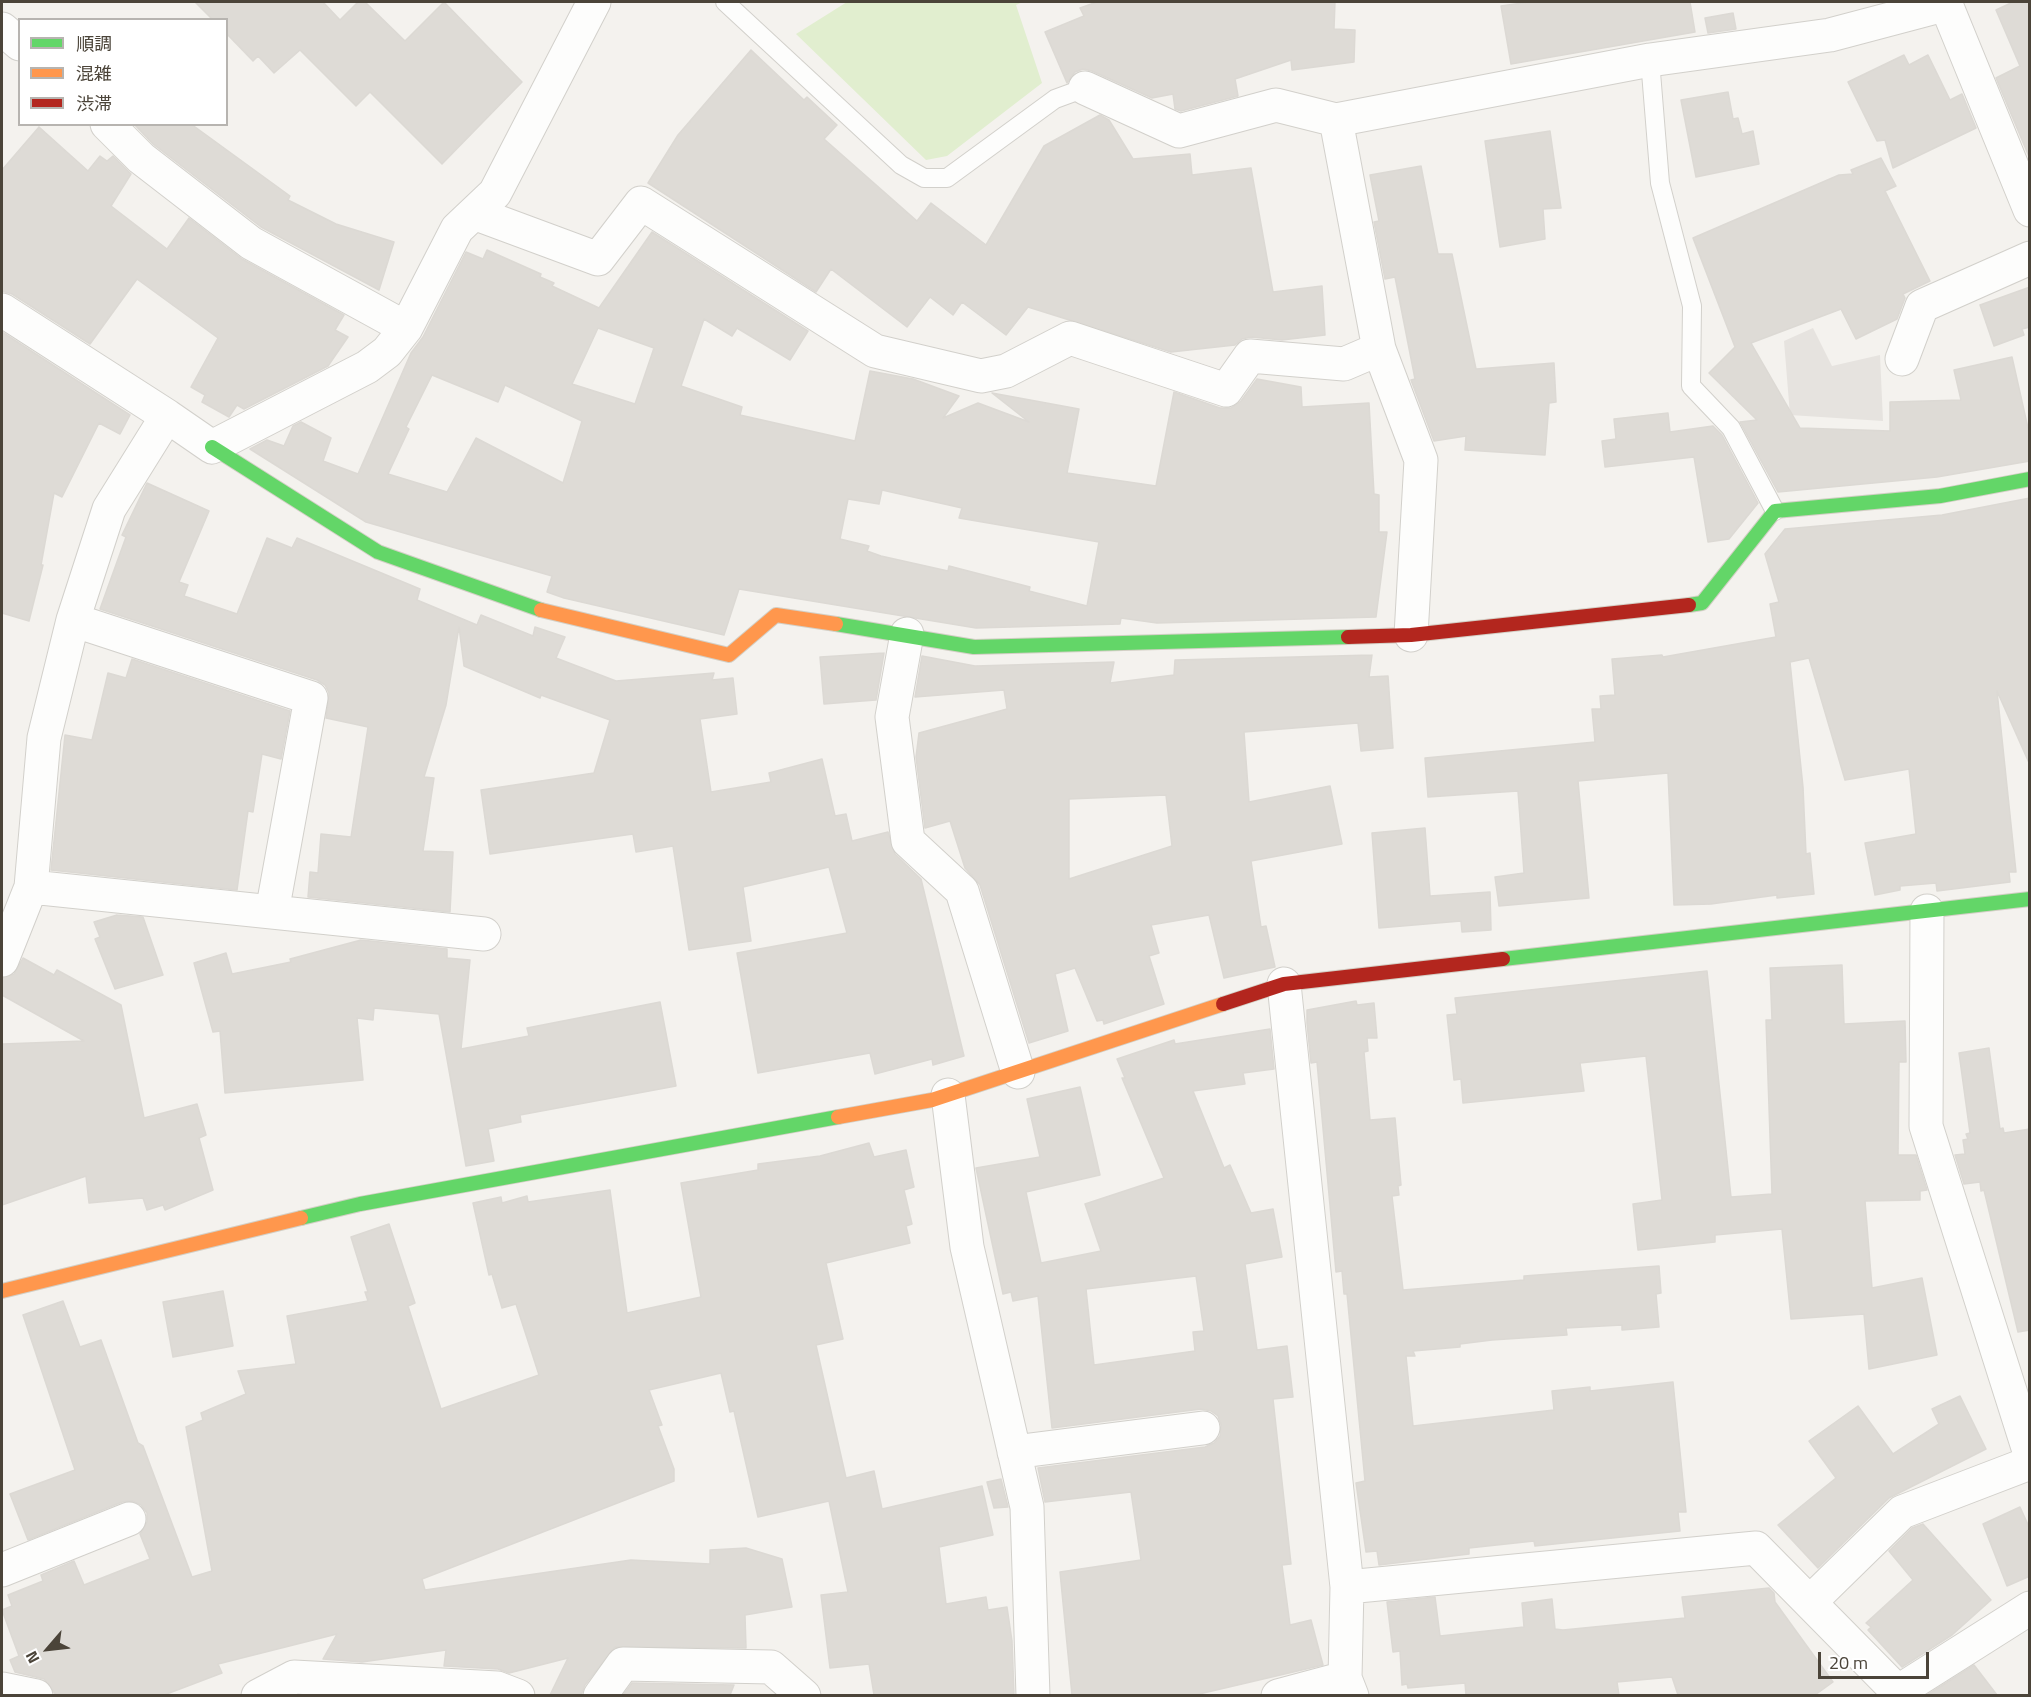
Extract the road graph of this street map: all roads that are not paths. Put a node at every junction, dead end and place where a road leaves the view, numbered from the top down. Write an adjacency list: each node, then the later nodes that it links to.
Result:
1 (594, 2): 11 (street)
2 (725, 2): 7 (lane)
3 (1946, 3): 6 (street); 10 (street)
4 (2, 29): 5 (street)
5 (18, 42)
6 (1650, 60): 8 (street); 20 (lane)
7 (1085, 88): 8 (street)
8 (1336, 120): 15 (street)
9 (109, 126): 14 (street)
10 (2030, 210)
11 (474, 213): 14 (street); 15 (street)
12 (2030, 258): 16 (street)
13 (2, 310): 17 (street)
14 (406, 327): 18 (street)
15 (1379, 349): 23 (street)
16 (1902, 359)
17 (167, 416): 18 (street); 21 (street)
18 (212, 447): 22 (street)
19 (2030, 479): 20 (street)
20 (1775, 511): 23 (street)
21 (73, 620): 24 (street); 27 (street)
22 (907, 634): 23 (street); 31 (street)
23 (1411, 635)
24 (31, 887): 27 (street); 29 (street)
25 (2030, 899): 26 (street)
26 (1927, 910): 30 (street); 36 (street)
27 (272, 912): 28 (street)
28 (484, 934)
29 (4, 948)
30 (1284, 984): 31 (street); 40 (street)
31 (1018, 1072): 32 (street)
32 (948, 1095): 33 (street); 35 (street)
33 (2, 1291)
34 (1203, 1428): 35 (street)
35 (1014, 1452): 51 (street)
36 (2030, 1454)
37 (2030, 1463): 41 (street)
38 (129, 1519): 39 (street)
39 (2, 1570)
40 (1347, 1587): 41 (street); 43 (street)
41 (1810, 1602): 45 (street)
42 (2030, 1608): 45 (street)
43 (1348, 1687): 52 (street)
44 (2, 1689): 46 (street)
45 (1901, 1693)
46 (36, 1695)
47 (258, 1695): 48 (street)
48 (518, 1695)
49 (600, 1695): 50 (street)
50 (804, 1695)
51 (1033, 1695)
52 (1278, 1695)

